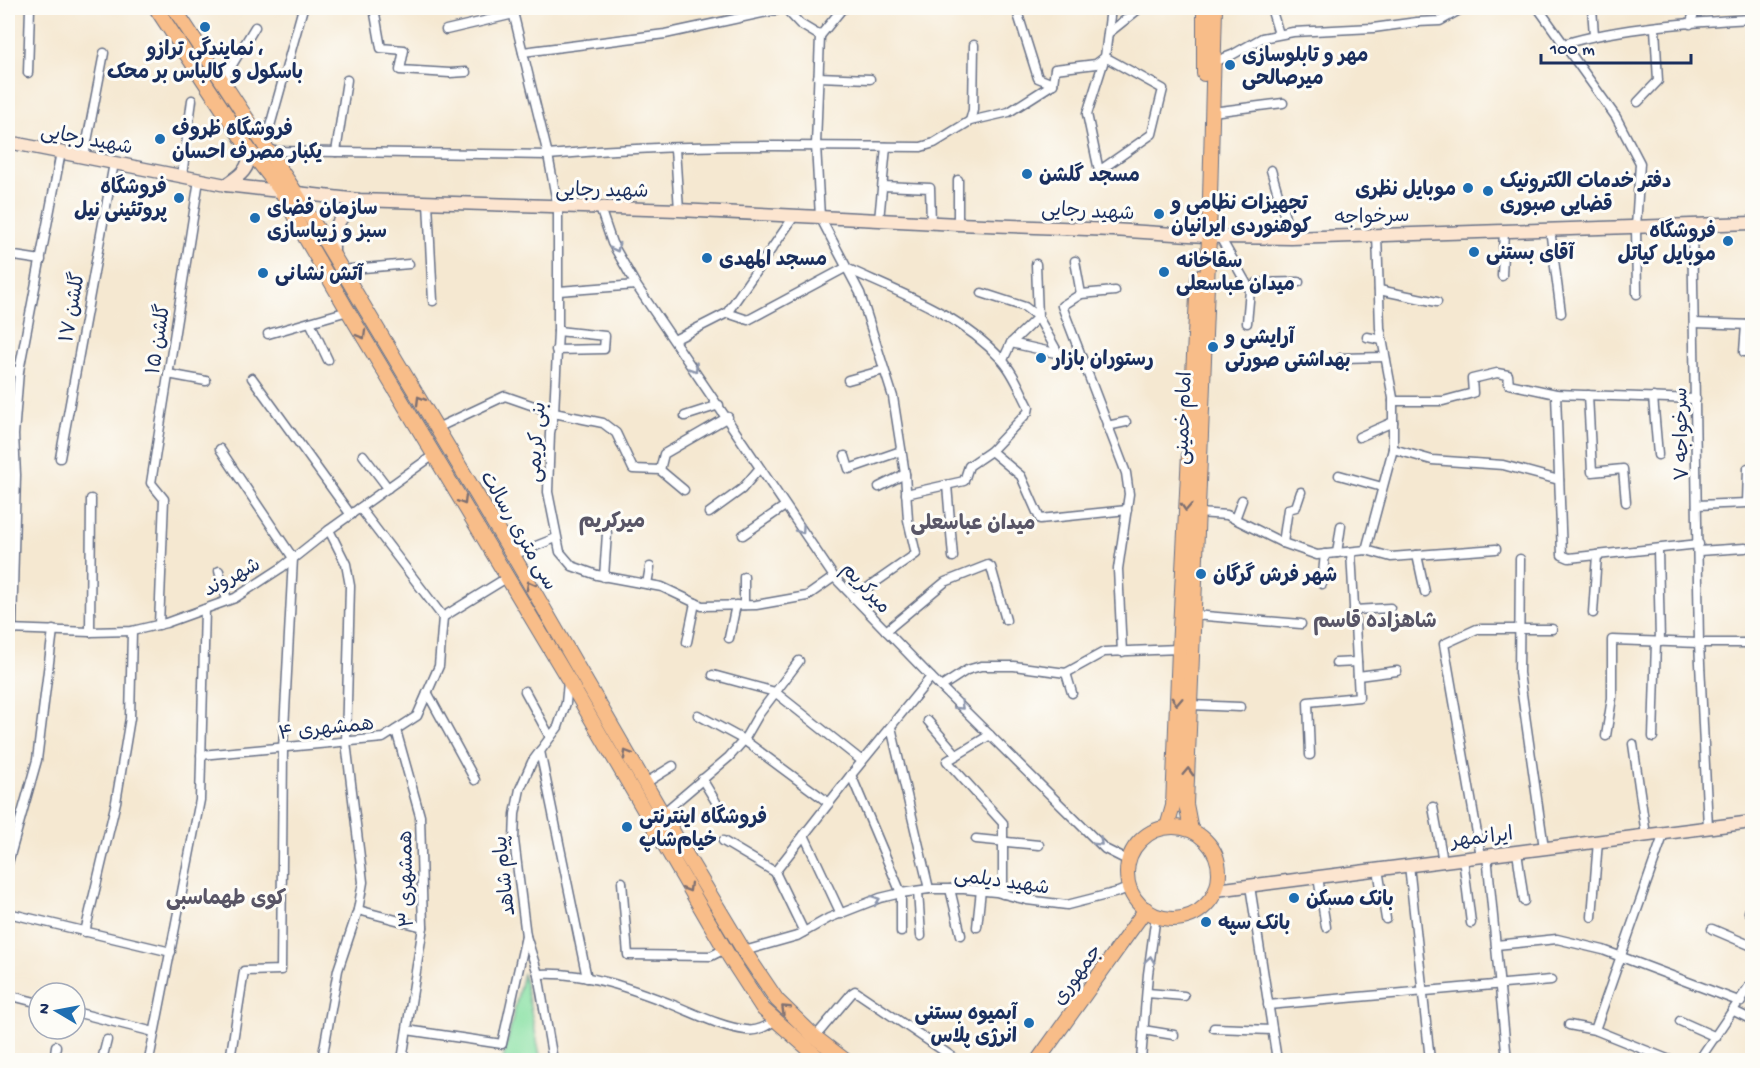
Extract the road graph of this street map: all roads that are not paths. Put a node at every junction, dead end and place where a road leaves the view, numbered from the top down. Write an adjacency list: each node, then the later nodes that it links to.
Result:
1 (30, 8): 36 (street)
2 (156, 8): 32 (main road, سی متری رسالت)
3 (174, 8): 32 (main road, سی متری رسالت)
4 (303, 8): 49 (street)
5 (374, 8): 35 (street)
6 (786, 8): 27 (street); 30 (street)
7 (846, 8): 27 (street)
8 (1016, 8): 41 (street)
9 (1111, 8): 24 (street)
10 (1140, 8): 24 (street)
11 (1204, 8): 34 (main road, امام خمینی)
12 (1215, 8): 34 (main road, امام خمینی)
13 (1271, 8): 25 (street)
14 (1463, 8): 25 (street)
15 (1538, 8): 28 (street)
16 (1592, 8): 26 (street)
17 (1696, 8): 20 (street)
18 (514, 10): 23 (street); 30 (street, بنی کریمی)
19 (1752, 19): 20 (street)
20 (1690, 24): 22 (street)
21 (255, 27): 39 (street)
22 (1655, 28): 26 (street); 43 (street)
23 (446, 30)
24 (1110, 32): 33 (street)
25 (1279, 34): 34 (street)
26 (1594, 35): 28 (street)
27 (820, 36): 37 (street)
28 (1564, 44): 78 (street)
29 (974, 45): 46 (street)
30 (523, 52): 55 (street, بنی کریمی)
31 (104, 53): 56 (street)
32 (198, 56): 39 (main road, سی متری رسالت); 52 (main road, سی متری رسالت)
33 (1105, 57): 33 (street); 41 (street)
34 (1209, 64): 45 (main road, امام خمینی); 82 (main road, امام خمینی)
35 (466, 72)
36 (28, 73)
37 (818, 77): 38 (street); 48 (street)
38 (870, 79)
39 (223, 80): 49 (main road, سی متری رسالت)
40 (347, 80): 54 (street)
41 (1053, 84): 46 (street)
42 (192, 100): 59 (street)
43 (1638, 102)
44 (1283, 103): 45 (street)
45 (1212, 112): 82 (main road, امام خمینی)
46 (970, 121): 50 (street)
47 (8, 142): 53 (main road, شهید رجایی)
48 (816, 145): 50 (street); 51 (street); 72 (street)
49 (267, 147): 54 (street); 65 (main road, سی متری رسالت)
50 (886, 147): 63 (street)
51 (675, 148): 55 (street); 70 (street)
52 (250, 151): 62 (main road); 64 (main road, سی متری رسالت)
53 (61, 152): 56 (main road, شهید رجایی); 86 (street)
54 (336, 152): 55 (street)
55 (548, 155): 68 (street, بنی کریمی)
56 (84, 157): 57 (main road, شهید رجایی)
57 (114, 163): 59 (main road, شهید رجایی); 157 (street, گلشن ۱۷)
58 (1271, 170): 83 (street)
59 (182, 176): 60 (main road, شهید رجایی)
60 (199, 180): 62 (main road, شهید رجایی); 131 (street, گلشن ۱۵)
61 (958, 180): 76 (street)
62 (226, 185): 64 (main road, شهید رجایی)
63 (883, 186): 73 (street); 74 (street)
64 (282, 192): 65 (main road, شهید رجایی); 104 (main road, سی متری رسالت)
65 (296, 193): 66 (main road, شهید رجایی); 85 (main road, سی متری رسالت)
66 (359, 200): 67 (main road, شهید رجایی); 85 (main road)
67 (428, 203): 68 (main road, شهید رجایی); 102 (street)
68 (558, 208): 69 (main road, شهید رجایی); 97 (street, بنی کریمی)
69 (600, 208): 70 (main road, شهید رجایی); 94 (street, میرکریم, one-way to 94)
70 (679, 210): 71 (main road, شهید رجایی)
71 (795, 215): 72 (main road, شهید رجایی); 105 (street)
72 (820, 217): 73 (main road, شهید رجایی); 90 (street)
73 (879, 220): 74 (main road, شهید رجایی)
74 (931, 223): 76 (main road, شهید رجایی)
75 (1752, 223): 77 (main road, سرخواجه)
76 (958, 224): 82 (main road, شهید رجایی)
77 (1692, 225): 78 (main road, سرخواجه); 110 (street, سرخواجه ۷)
78 (1636, 226): 79 (main road, سرخواجه); 101 (street)
79 (1550, 229): 80 (main road, سرخواجه); 106 (street)
80 (1504, 230): 81 (main road, سرخواجه); 92 (street)
81 (1377, 234): 83 (main road, سرخواجه); 96 (street)
82 (1210, 236): 83 (main road, سرخواجه); 95 (street); 179 (main road, امام خمینی); 236 (main road, امام خمینی, one-way to 236)
83 (1291, 237)
84 (8, 255): 86 (street)
85 (333, 256): 91 (main road, سی متری رسالت)
86 (41, 260): 130 (street)
87 (1075, 261): 100 (street)
88 (409, 264): 91 (street)
89 (1036, 264): 107 (street)
90 (845, 268): 105 (street); 126 (street); 128 (street)
91 (341, 270): 120 (main road, سی متری رسالت)
92 (1502, 276)
93 (1299, 282): 95 (street)
94 (636, 285): 97 (street); 115 (street, میرکریم)
95 (1250, 290): 109 (street)
96 (1379, 290): 103 (street); 116 (street)
97 (559, 291): 112 (street, بنی کریمی)
98 (1115, 291): 100 (street)
99 (982, 293): 107 (street)
100 (1081, 294): 123 (street)
101 (1637, 294)
102 (434, 301)
103 (1437, 302)
104 (348, 311): 108 (street); 127 (main road, سی متری رسالت, one-way to 127)
105 (727, 313): 115 (street)
106 (1562, 313)
107 (1038, 317): 117 (street); 121 (street)
108 (310, 322): 113 (street); 125 (street)
109 (1247, 323)
110 (1695, 323): 111 (street); 138 (street, سرخواجه ۷)
111 (1749, 325): 119 (street)
112 (558, 331): 118 (street, بنی کریمی); 118 (street)
113 (268, 334)
114 (1367, 336): 116 (street)
115 (674, 340): 140 (street, میرکریم, one-way to 140)
116 (1382, 340): 122 (street)
117 (1011, 344): 121 (street); 126 (street)
118 (556, 350): 141 (street, بنی کریمی)
119 (1744, 352)
120 (392, 353): 127 (main road); 147 (main road, سی متری رسالت, one-way to 120)
121 (1058, 353): 123 (street)
122 (1385, 357): 124 (street); 139 (street)
123 (1082, 358): 146 (street)
124 (1341, 358)
125 (328, 360)
126 (1003, 360): 152 (street)
127 (379, 363): 154 (main road, سی متری رسالت)
128 (885, 370): 133 (street); 151 (street)
129 (8, 371): 130 (street)
130 (19, 372): 224 (street)
131 (168, 374): 134 (street); 223 (street, گلشن ۱۵)
132 (252, 378): 180 (street)
133 (848, 380)
134 (206, 381)
135 (1556, 394): 136 (street); 139 (street); 163 (street)
136 (1588, 395): 137 (street); 173 (street)
137 (1653, 398): 138 (street); 155 (street)
138 (1696, 399): 174 (street, سرخواجه ۷)
139 (1394, 401): 145 (street)
140 (719, 405): 142 (street); 143 (street, میرکریم)
141 (554, 413): 147 (street); 160 (street); 186 (street, بنی کریمی)
142 (685, 416)
143 (728, 417): 159 (street, میرکریم); 160 (street)
144 (1126, 422): 146 (street)
145 (1394, 422): 148 (street); 150 (street)
146 (1107, 426): 177 (street)
147 (437, 428): 196 (main road, سی متری رسالت)
148 (1359, 437)
149 (220, 449): 200 (street)
150 (1393, 449): 163 (street); 166 (street)
151 (901, 451): 156 (street); 161 (street)
152 (991, 451): 164 (street); 177 (street)
153 (363, 454): 167 (street)
154 (435, 454): 167 (street, شهروند); 205 (main road, سی متری رسالت, one-way to 205)
155 (1658, 455)
156 (845, 456)
157 (60, 458)
158 (1748, 468): 174 (street)
159 (759, 469): 175 (street, میرکریم); 178 (street)
160 (660, 470): 168 (street)
161 (904, 474): 165 (street); 170 (street)
162 (1339, 475): 166 (street)
163 (1559, 480): 198 (street)
164 (947, 485): 170 (street); 199 (street)
165 (879, 487)
166 (1382, 487): 192 (street)
167 (388, 488): 176 (street, شهروند)
168 (684, 490)
169 (1301, 492): 187 (street)
170 (906, 494): 211 (street)
171 (91, 499): 230 (street)
172 (1242, 500): 181 (street)
173 (1626, 502)
174 (1697, 505): 188 (street, سرخواجه ۷)
175 (785, 506): 185 (street); 207 (street, میرکریم, one-way to 207)
176 (360, 508): 180 (street, شهروند); 220 (street)
177 (1127, 510): 237 (street)
178 (709, 513)
179 (1198, 513): 181 (street); 219 (main road, امام خمینی)
180 (351, 514): 183 (street, شهروند)
181 (1235, 519): 187 (street)
182 (1341, 526): 194 (street)
183 (329, 530): 200 (street, شهروند); 263 (street)
184 (607, 532): 204 (street)
185 (743, 535)
186 (556, 538): 196 (street); 204 (street, بنی کریمی)
187 (1283, 543): 195 (street)
188 (1699, 548): 189 (street); 191 (street); 235 (street, سرخواجه ۷)
189 (1745, 548)
190 (1496, 549): 197 (street)
191 (1658, 549): 198 (street); 233 (street)
192 (1366, 550): 193 (street); 197 (street)
193 (1352, 552): 194 (street); 217 (street)
194 (1337, 553): 195 (street)
195 (1324, 554): 209 (street)
196 (513, 555): 275 (main road, سی متری رسالت, one-way to 196)
197 (1417, 555): 210 (street)
198 (1596, 555): 218 (street)
199 (953, 557)
200 (293, 558): 212 (street, شهروند); 265 (street)
201 (1520, 559): 229 (street)
202 (650, 567): 208 (street)
203 (219, 571): 212 (street)
204 (604, 576): 208 (street, بنی کریمی)
205 (508, 577): 220 (street); 246 (main road, سی متری رسالت)
206 (744, 577): 214 (street)
207 (834, 577): 211 (street, میرکریم); 214 (street, بنی کریمی)
208 (647, 584): 213 (street, بنی کریمی)
209 (1322, 585)
210 (1425, 592)
211 (853, 598): 228 (street, میرکریم)
212 (227, 600): 216 (street, شهروند)
213 (695, 603): 214 (street, بنی کریمی); 232 (street)
214 (740, 605): 231 (street)
215 (1390, 608): 217 (street)
216 (205, 609): 223 (street, شهروند); 268 (street)
217 (1354, 610): 239 (street)
218 (1593, 613)
219 (1194, 615): 222 (street); 252 (main road, امام خمینی)
220 (444, 617): 249 (street, همشهری ۴)
221 (1006, 620): 228 (street)
222 (1301, 624)
223 (159, 625): 227 (street, شهروند)
224 (10, 629): 225 (street, شهروند)
225 (53, 630): 230 (street, شهروند); 299 (street)
226 (1551, 630): 229 (street)
227 (132, 631): 230 (street, شهروند); 329 (street)
228 (886, 631): 245 (street, میرکریم)
229 (1520, 631): 292 (street); 295 (street)
230 (90, 632)
231 (729, 638)
232 (687, 642)
233 (1658, 642): 235 (street); 259 (street); 261 (street)
234 (1752, 643): 235 (street)
235 (1699, 644): 282 (street, سرخواجه ۷)
236 (1179, 649): 237 (street); 281 (main road, امام خمینی, one-way to 281)
237 (1122, 651): 242 (street)
238 (799, 662): 250 (street)
239 (1357, 662): 240 (street); 244 (street)
240 (1336, 663)
241 (1397, 671): 244 (street)
242 (1066, 673): 247 (street); 251 (street)
243 (713, 675): 250 (street)
244 (1358, 676): 267 (street)
245 (931, 677): 247 (street, میرکریم); 256 (street)
246 (568, 679): 260 (street, پیام شاهد); 300 (main road, سی متری رسالت)
247 (941, 687): 258 (street, میرکریم, one-way to 258)
248 (525, 691): 260 (street)
249 (427, 692): 257 (street, همشهری ۴); 273 (street)
250 (775, 692): 262 (street); 270 (street)
251 (1072, 693)
252 (1190, 705): 253 (street); 283 (main road, امام خمینی, one-way to 252)
253 (1240, 707)
254 (698, 715): 262 (street)
255 (928, 721): 269 (street)
256 (891, 727): 270 (street); 308 (street)
257 (396, 730): 263 (street, همشهری ۴); 325 (street, ۳ همشهری)
258 (990, 735): 269 (street); 297 (street, میرکریم, one-way to 297)
259 (1606, 736)
260 (550, 737): 266 (street, پیام شاهد)
261 (1653, 737)
262 (744, 740): 274 (street); 277 (street)
263 (346, 742): 265 (street, همشهری ۴); 317 (street)
264 (1633, 744): 286 (street)
265 (283, 749): 268 (street, همشهری ۴); 373 (street)
266 (540, 751): 333 (street, پیام شاهد); 342 (street)
267 (1310, 754)
268 (201, 755): 339 (street)
269 (957, 755): 289 (street)
270 (862, 761): 272 (street)
271 (673, 766): 275 (street)
272 (851, 774): 277 (street); 313 (street)
273 (475, 780)
274 (702, 780): 276 (street); 279 (street)
275 (644, 783): 279 (main road, سی متری رسالت)
276 (716, 802)
277 (829, 803): 285 (street)
278 (1433, 807): 298 (street)
279 (662, 814): 294 (main road, سی متری رسالت)
280 (1752, 822): 282 (main road, ایرانمهر)
281 (1167, 827): 283 (main road); 297 (main road)
282 (1708, 827): 284 (main road, ایرانمهر)
283 (1191, 830): 311 (main road)
284 (1664, 833): 286 (main road, ایرانمهر); 340 (street)
285 (804, 835): 303 (street); 321 (street)
286 (1646, 835): 290 (main road, ایرانمهر)
287 (976, 839): 289 (street)
288 (723, 841): 303 (street)
289 (1003, 841): 291 (street); 314 (street)
290 (1598, 841): 292 (main road, ایرانمهر); 322 (street)
291 (1039, 845)
292 (1544, 848): 293 (main road, ایرانمهر)
293 (1517, 852): 295 (main road, ایرانمهر); 316 (street)
294 (687, 856): 300 (main road); 338 (main road, سی متری رسالت)
295 (1484, 856): 296 (main road, ایرانمهر); 335 (street)
296 (1463, 858): 298 (main road, ایرانمهر); 324 (street)
297 (1130, 861): 307 (main road)
298 (1443, 861): 301 (main road, ایرانمهر)
299 (8, 863)
300 (674, 863): 337 (main road, سی متری رسالت, one-way to 337)
301 (1409, 865): 302 (main road, ایرانمهر); 346 (street)
302 (1378, 869): 304 (main road, ایرانمهر); 323 (street)
303 (775, 872): 331 (street)
304 (1318, 877): 306 (main road, ایرانمهر); 327 (street)
305 (622, 882): 337 (street)
306 (1250, 885): 311 (main road, ایرانمهر); 352 (street)
307 (1130, 887): 314 (street, شهید دیلمی); 318 (main road)
308 (929, 889): 309 (street, شهید دیلمی); 312 (street, شهید دیلمی)
309 (950, 889): 310 (street, شهید دیلمی); 332 (street)
310 (981, 890): 314 (street, شهید دیلمی); 326 (street)
311 (1216, 890): 318 (main road)
312 (918, 891): 313 (street, شهید دیلمی); 334 (street)
313 (901, 893): 321 (street, شهید دیلمی, one-way to 313); 330 (street)
314 (1003, 894)
315 (1752, 900): 319 (street)
316 (1524, 901)
317 (358, 910): 325 (street); 374 (street)
318 (1151, 912): 347 (street, one-way to 318); 380 (main road, جمهوری)
319 (1749, 912)
320 (8, 913): 329 (street)
321 (840, 914): 331 (street, شهید دیلمی)
322 (1592, 917)
323 (1386, 919)
324 (1471, 923)
325 (423, 927): 360 (street, ۳ همشهری)
326 (977, 927)
327 (1326, 927)
328 (1712, 929): 336 (street)
329 (85, 932): 339 (street)
330 (901, 932)
331 (804, 933): 338 (street, شهید دیلمی)
332 (961, 934)
333 (526, 936): 341 (street, پیام شاهد); 360 (street)
334 (921, 936)
335 (1496, 945): 340 (street); 345 (street)
336 (1752, 946)
337 (725, 949): 355 (main road, سی متری رسالت)
338 (744, 951): 366 (main road, سی متری رسالت, one-way to 338)
339 (171, 952): 364 (street)
340 (1621, 956): 351 (street); 363 (street)
341 (538, 974): 342 (street); 376 (street, پیام شاهد)
342 (587, 978): 355 (street)
343 (1551, 980): 345 (street)
344 (1752, 982): 351 (street)
345 (1500, 985): 346 (street); 384 (street)
346 (1423, 992): 352 (street); 383 (street)
347 (1147, 993): 349 (street); 361 (street)
348 (8, 995): 350 (street)
349 (1184, 996)
350 (27, 1000)
351 (1740, 1002): 353 (street)
352 (1268, 1005): 362 (street)
353 (1734, 1011): 356 (street); 367 (street)
354 (87, 1015): 364 (street)
355 (776, 1020): 377 (main road, سی متری رسالت)
356 (1752, 1020)
357 (1680, 1021): 367 (street)
358 (1569, 1025): 363 (street)
359 (1214, 1028): 362 (street)
360 (407, 1030): 375 (street, ۳ همشهری)
361 (1143, 1030): 365 (street); 381 (street)
362 (1272, 1030): 382 (street)
363 (1595, 1030): 385 (street)
364 (154, 1032): 372 (street)
365 (1174, 1035)
366 (815, 1037): 378 (main road, سی متری رسالت); 379 (street)
367 (1716, 1037): 386 (street)
368 (107, 1040): 371 (street)
369 (56, 1046): 370 (street)
370 (54, 1060)
371 (102, 1060)
372 (149, 1060)
373 (231, 1060)
374 (322, 1060)
375 (402, 1060)
376 (553, 1060)
377 (821, 1060)
378 (846, 1060)
379 (957, 1060)
380 (1038, 1060)
381 (1141, 1060)
382 (1277, 1060)
383 (1430, 1060)
384 (1507, 1060)
385 (1670, 1060)
386 (1699, 1060)

